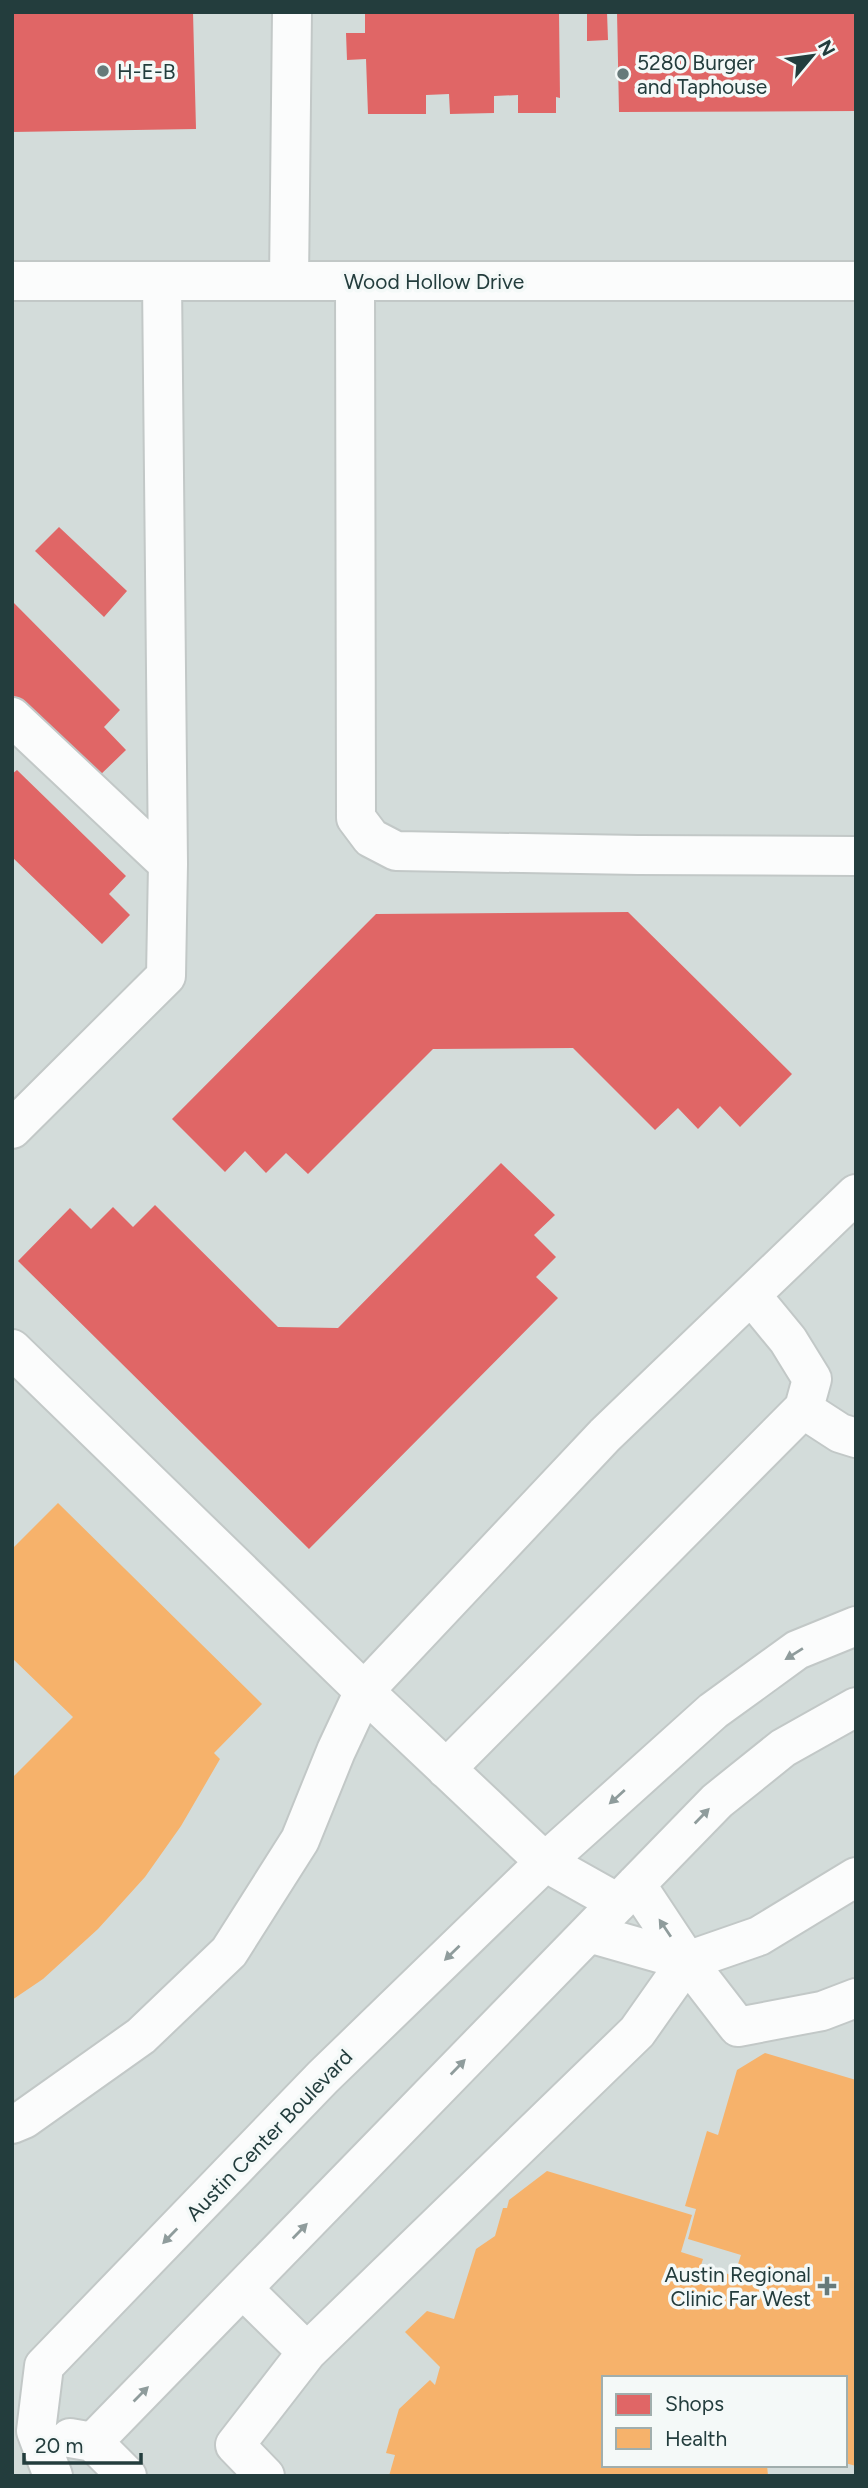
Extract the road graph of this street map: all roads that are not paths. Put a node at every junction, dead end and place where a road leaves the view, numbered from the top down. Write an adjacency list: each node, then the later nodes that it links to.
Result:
1 (292, 12): 4 (street)
2 (12, 281): 3 (street, Wood Hollow Drive)
3 (162, 281): 4 (street, Wood Hollow Drive); 9 (street)
4 (289, 281): 5 (street, Wood Hollow Drive)
5 (355, 281): 6 (street, Wood Hollow Drive); 8 (street)
6 (856, 281)
7 (12, 717): 9 (street)
8 (856, 856)
9 (168, 864): 10 (street)
10 (12, 1129)
11 (856, 1194): 12 (street)
12 (751, 1295): 14 (street); 17 (street)
13 (12, 1349): 17 (street)
14 (803, 1409): 15 (street); 19 (street)
15 (856, 1438)
16 (856, 1626): 20 (street, Austin Center Boulevard, one-way to 20)
17 (363, 1691): 19 (street); 26 (street)
18 (856, 1707): 22 (street, one-way to 18)
19 (446, 1769): 20 (street)
20 (545, 1862): 22 (street); 29 (street, Austin Center Boulevard, one-way to 29)
21 (856, 1877): 24 (street)
22 (627, 1894): 23 (street); 24 (street, one-way to 22)
23 (589, 1933): 24 (street); 27 (street, one-way to 23)
24 (687, 1961): 25 (street); 28 (street)
25 (856, 1998)
26 (12, 2124)
27 (243, 2289): 28 (street); 30 (street, one-way to 27)
28 (307, 2352): 33 (street)
29 (24, 2426): 30 (street); 31 (street)
30 (93, 2442): 32 (street)
31 (53, 2476)
32 (127, 2476)
33 (265, 2476)

